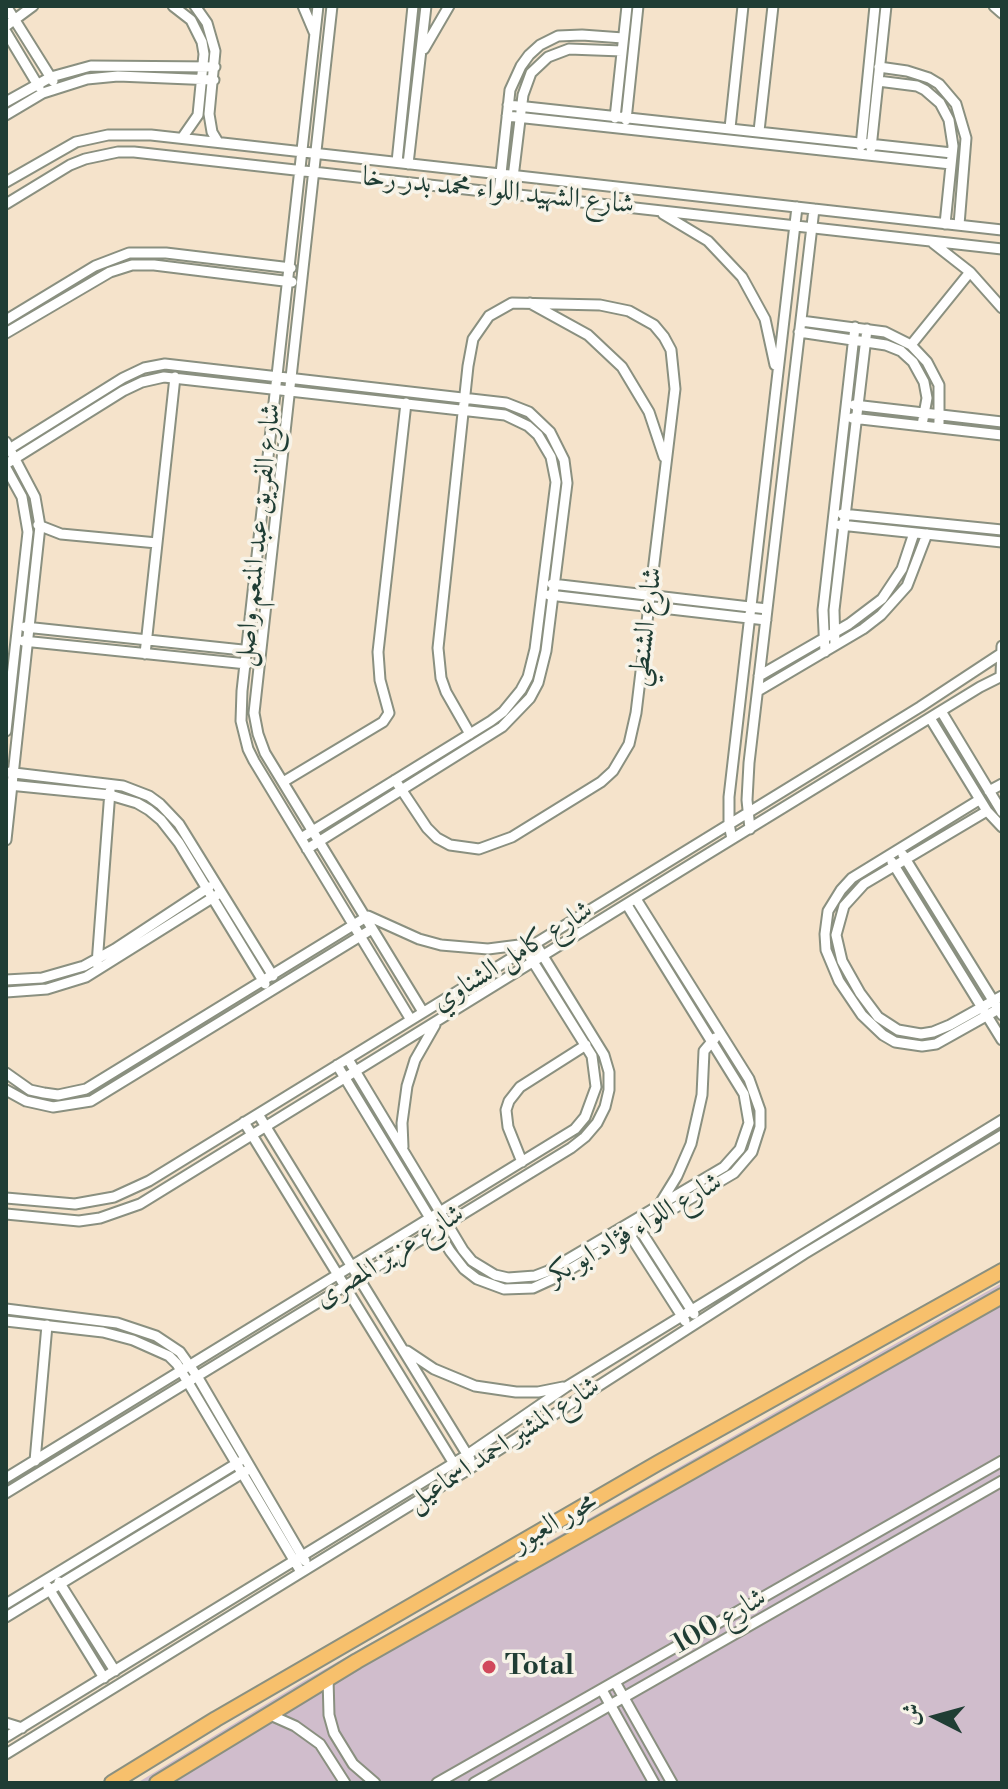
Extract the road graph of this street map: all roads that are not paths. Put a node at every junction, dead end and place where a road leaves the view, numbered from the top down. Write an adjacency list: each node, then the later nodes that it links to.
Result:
1 (33, 6): 19 (street)
2 (173, 6): 25 (street)
3 (195, 6): 26 (street)
4 (303, 6): 21 (street)
5 (318, 6): 21 (street, شارع الفريق عبد المنعم واصل)
6 (332, 6): 51 (street, شارع الفريق عبد المنعم واصل)
7 (413, 6): 53 (street)
8 (426, 6): 24 (street)
9 (449, 6): 24 (street)
10 (627, 6): 22 (street)
11 (638, 6): 42 (street)
12 (743, 6): 43 (street)
13 (773, 6): 44 (street)
14 (875, 6): 49 (street)
15 (886, 6): 27 (street)
16 (994, 6): 18 (street)
17 (8, 8): 19 (street)
18 (1002, 13)
19 (15, 20): 20 (street); 28 (street)
20 (6, 29): 32 (street)
21 (315, 33): 50 (street, شارع الفريق عبد المنعم واصل)
22 (623, 38): 23 (street); 36 (street)
23 (622, 51): 37 (street); 41 (street)
24 (421, 56): 54 (street)
25 (204, 67): 26 (street); 28 (street); 29 (street)
26 (215, 67): 30 (street)
27 (879, 67): 31 (street); 47 (street)
28 (51, 77): 32 (street); 33 (street)
29 (203, 79): 30 (street); 33 (street); 45 (street)
30 (214, 80): 48 (street)
31 (878, 81): 46 (street); 49 (street)
32 (37, 84): 34 (street); 35 (street)
33 (56, 87): 34 (street)
34 (43, 93): 38 (street)
35 (6, 102)
36 (508, 105): 37 (street); 39 (street)
37 (522, 106): 40 (street); 41 (street)
38 (6, 115)
39 (507, 116): 40 (street); 57 (street)
40 (520, 117): 41 (street); 58 (street)
41 (614, 121): 42 (street)
42 (626, 122): 43 (street); 49 (street)
43 (730, 128): 44 (street)
44 (759, 131): 49 (street)
45 (182, 138): 48 (street, شارع الشهيد اللواء محمد بدر رخا); 59 (street, شارع الشهيد اللواء محمد بدر رخا)
46 (953, 138): 47 (street); 52 (street)
47 (966, 138): 67 (street)
48 (218, 142): 50 (street, شارع الشهيد اللواء محمد بدر رخا)
49 (866, 149): 52 (street)
50 (302, 152): 51 (street, شارع الشهيد اللواء محمد بدر رخا); 55 (street, شارع الفريق عبد المنعم واصل)
51 (316, 153): 53 (street, شارع الشهيد اللواء محمد بدر رخا); 56 (street, شارع الفريق عبد المنعم واصل)
52 (952, 159): 66 (street)
53 (397, 162): 54 (street, شارع الشهيد اللواء محمد بدر رخا)
54 (408, 164): 57 (street, شارع الشهيد اللواء محمد بدر رخا)
55 (300, 170): 56 (street, شارع الشهيد اللواء محمد بدر رخا); 62 (street, شارع الشهيد اللواء محمد بدر رخا); 73 (street, شارع الفريق عبد المنعم واصل)
56 (314, 172): 60 (street, شارع الشهيد اللواء محمد بدر رخا); 74 (street, شارع الفريق عبد المنعم واصل)
57 (501, 174): 58 (street, شارع الشهيد اللواء محمد بدر رخا); 60 (street)
58 (513, 175): 61 (street); 63 (street, شارع الشهيد اللواء محمد بدر رخا)
59 (6, 182)
60 (499, 192): 61 (street, شارع الشهيد اللواء محمد بدر رخا)
61 (511, 194): 65 (street, شارع الشهيد اللواء محمد بدر رخا)
62 (6, 204)
63 (797, 207): 64 (street, شارع الشهيد اللواء محمد بدر رخا); 68 (street)
64 (814, 209): 66 (street, شارع الشهيد اللواء محمد بدر رخا); 69 (street)
65 (656, 210): 68 (street, شارع الشهيد اللواء محمد بدر رخا); 92 (street)
66 (945, 224): 67 (street, شارع الشهيد اللواء محمد بدر رخا)
67 (959, 225): 70 (street, شارع الشهيد اللواء محمد بدر رخا)
68 (795, 226): 69 (street, شارع الشهيد اللواء محمد بدر رخا); 92 (street)
69 (811, 228): 71 (street, شارع الشهيد اللواء محمد بدر رخا); 81 (street)
70 (1002, 230)
71 (930, 241): 72 (street, شارع الشهيد اللواء محمد بدر رخا); 75 (street)
72 (1002, 249)
73 (289, 268): 74 (street); 76 (street, شارع الفريق عبد المنعم واصل); 80 (street)
74 (303, 270): 77 (street, شارع الفريق عبد المنعم واصل)
75 (970, 272): 79 (street); 88 (street)
76 (287, 281): 77 (street); 85 (street); 89 (street, شارع الفريق عبد المنعم واصل)
77 (301, 283): 91 (street, شارع الفريق عبد المنعم واصل)
78 (527, 302): 95 (street); 109 (street); 109 (street, شارع الشنطي)
79 (1002, 308)
80 (6, 320)
81 (801, 321): 82 (street); 84 (street)
82 (855, 327): 83 (street); 86 (street)
83 (867, 329): 87 (street); 88 (street)
84 (799, 332): 86 (street); 125 (street)
85 (6, 333)
86 (854, 339): 87 (street); 97 (street)
87 (865, 341): 98 (street); 100 (street)
88 (911, 345): 101 (street)
89 (277, 376): 91 (street); 93 (street, شارع الفريق عبد المنعم واصل); 108 (street)
90 (175, 377): 93 (street); 108 (street); 118 (street)
91 (291, 378): 94 (street, شارع الفريق عبد المنعم واصل); 95 (street)
92 (777, 379): 124 (street)
93 (275, 388): 94 (street); 136 (street, شارع الفريق عبد المنعم واصل)
94 (289, 390): 96 (street); 138 (street, شارع الفريق عبد المنعم واصل)
95 (464, 398): 99 (street); 119 (street)
96 (406, 403): 99 (street); 152 (street)
97 (846, 404): 98 (street); 102 (street)
98 (858, 406): 100 (street); 103 (street)
99 (463, 410): 120 (street); 149 (street)
100 (925, 413): 101 (street); 105 (street)
101 (940, 415): 104 (street); 106 (street)
102 (845, 417): 103 (street); 111 (street)
103 (856, 418): 105 (street); 112 (street)
104 (1002, 422)
105 (922, 425): 106 (street)
106 (939, 427): 107 (street)
107 (1002, 435)
108 (8, 455): 110 (street); 113 (street)
109 (666, 467): 122 (street, شارع الشنطي)
110 (27, 518): 113 (street); 128 (street)
111 (833, 518): 112 (street); 133 (street)
112 (844, 520): 114 (street); 115 (street); 130 (street)
113 (40, 526): 118 (street); 129 (street)
114 (1002, 530)
115 (914, 533): 116 (street); 130 (street)
116 (927, 534): 117 (street); 135 (street)
117 (1002, 542)
118 (157, 543): 132 (street)
119 (555, 584): 120 (street); 121 (street); 122 (street)
120 (543, 588): 121 (street); 149 (street)
121 (553, 595): 123 (street); 156 (street)
122 (651, 595): 123 (street, شارع الشنطي); 124 (street)
123 (650, 606): 126 (street); 156 (street, شارع الشنطي)
124 (751, 607): 125 (street); 126 (street)
125 (767, 609): 127 (street)
126 (750, 618): 127 (street); 163 (street)
127 (766, 620): 143 (street)
128 (18, 626): 129 (street); 131 (street)
129 (30, 628): 132 (street); 134 (street)
130 (834, 633): 133 (street); 135 (street)
131 (16, 640): 134 (street); 148 (street)
132 (147, 640): 136 (street); 140 (street)
133 (823, 640): 139 (street); 143 (street)
134 (28, 642): 140 (street); 150 (street)
135 (835, 645): 139 (street)
136 (246, 650): 138 (street); 141 (street, شارع الفريق عبد المنعم واصل)
137 (1002, 651): 144 (street); 161 (street, شارع كامل الشناوي)
138 (260, 652): 142 (street, شارع الفريق عبد المنعم واصل)
139 (825, 652): 145 (street)
140 (145, 654): 141 (street)
141 (245, 664): 142 (street); 167 (street, شارع الفريق عبد المنعم واصل)
142 (258, 665): 152 (street, شارع الفريق عبد المنعم واصل)
143 (759, 676): 145 (street)
144 (1002, 676): 146 (street, شارع كامل الشناوي)
145 (758, 691): 161 (street)
146 (941, 711): 147 (street, شارع كامل الشناوي); 157 (street)
147 (930, 718): 159 (street); 165 (street, شارع كامل الشناوي)
148 (6, 731)
149 (470, 734): 151 (street)
150 (10, 773): 154 (street); 155 (street)
151 (395, 780): 156 (street, شارع الشنطي); 166 (street)
152 (283, 782): 166 (street, شارع الفريق عبد المنعم واصل)
153 (1002, 784): 157 (street)
154 (9, 785): 155 (street); 169 (street)
155 (110, 789): 176 (street); 186 (street)
156 (402, 790): 170 (street)
157 (989, 791): 158 (street)
158 (998, 799): 162 (street)
159 (979, 800): 160 (street); 172 (street)
160 (987, 811): 164 (street); 174 (street)
161 (748, 812): 163 (street, شارع كامل الشناوي); 165 (street)
162 (1002, 812)
163 (729, 824): 168 (street); 183 (street, شارع كامل الشناوي)
164 (1002, 827)
165 (750, 829): 168 (street, شارع كامل الشناوي)
166 (313, 831): 167 (street); 170 (street, شارع الفريق عبد المنعم واصل)
167 (301, 838): 171 (street, شارع الفريق عبد المنعم واصل)
168 (732, 839): 178 (street, شارع كامل الشناوي)
169 (6, 840)
170 (319, 841): 171 (street); 179 (street, شارع الفريق عبد المنعم واصل)
171 (307, 849): 180 (street, شارع الفريق عبد المنعم واصل)
172 (899, 849): 173 (street); 174 (street)
173 (888, 856): 175 (street); 199 (street)
174 (906, 859): 175 (street); 195 (street)
175 (895, 866): 196 (street); 198 (street)
176 (211, 886): 177 (street); 186 (street)
177 (217, 896): 188 (street); 189 (street); 191 (street)
178 (631, 902): 185 (street, شارع كامل الشناوي); 202 (street, شارع اللواء فؤاد ابو بكر); 204 (street, شارع اللواء فؤاد ابو بكر)
179 (364, 916): 180 (street); 181 (street, شارع الفريق عبد المنعم واصل); 183 (street)
180 (353, 923): 182 (street, شارع الفريق عبد المنعم واصل); 189 (street)
181 (372, 929): 182 (street); 197 (street, شارع الفريق عبد المنعم واصل)
182 (360, 936): 192 (street); 200 (street, شارع الفريق عبد المنعم واصل)
183 (535, 943): 184 (street, شارع كامل الشناوي); 185 (street, شارع عزيز المصرى)
184 (525, 949): 187 (street, شارع عزيز المصرى); 197 (street, شارع كامل الشناوي)
185 (544, 956): 187 (street, شارع كامل الشناوي); 224 (street, شارع عزيز المصرى)
186 (97, 959): 188 (street); 190 (street)
187 (533, 962): 201 (street, شارع كامل الشناوي); 205 (street, شارع عزيز المصرى)
188 (98, 971): 193 (street)
189 (272, 974): 191 (street); 192 (street)
190 (6, 980)
191 (262, 980): 194 (street); 209 (street)
192 (279, 986): 194 (street)
193 (6, 992)
194 (269, 992): 211 (street)
195 (1000, 1006): 198 (street)
196 (871, 1008): 198 (street); 199 (street)
197 (423, 1012): 200 (street, شارع كامل الشناوي)
198 (985, 1012): 199 (street); 203 (street)
199 (862, 1015)
200 (411, 1020): 206 (street, شارع كامل الشناوي)
201 (438, 1021): 208 (street, شارع كامل الشناوي); 218 (street)
202 (721, 1035): 204 (street); 225 (street, شارع اللواء فؤاد ابو بكر)
203 (1002, 1040)
204 (711, 1041): 221 (street); 221 (street, شارع اللواء فؤاد ابو بكر)
205 (586, 1045): 219 (street, شارع عزيز المصرى); 219 (street)
206 (348, 1059): 207 (street, شارع كامل الشناوي); 208 (street, شارع اللواء فؤاد ابو بكر)
207 (337, 1065): 210 (street, شارع اللواء فؤاد ابو بكر); 212 (street, شارع كامل الشناوي)
208 (356, 1072): 210 (street, شارع كامل الشناوي); 218 (street, شارع اللواء فؤاد ابو بكر)
209 (6, 1073)
210 (345, 1078): 215 (street, شارع كامل الشناوي); 223 (street, شارع اللواء فؤاد ابو بكر)
211 (6, 1090)
212 (258, 1114): 214 (street, شارع كامل الشناوي); 215 (street)
213 (1002, 1120): 234 (street, شارع المشير احمد اسماعيل)
214 (244, 1122): 216 (street); 220 (street, شارع كامل الشناوي)
215 (266, 1127): 216 (street, شارع كامل الشناوي); 227 (street)
216 (252, 1135): 222 (street, شارع كامل الشناوي); 229 (street)
217 (1002, 1135): 236 (street, شارع المشير احمد اسماعيل)
218 (403, 1150): 223 (street, شارع اللواء فؤاد ابو بكر)
219 (522, 1162): 223 (street, شارع عزيز المصرى)
220 (6, 1198)
221 (659, 1205): 225 (street, شارع اللواء فؤاد ابو بكر)
222 (6, 1214)
223 (435, 1214): 224 (street, شارع اللواء فؤاد ابو بكر); 227 (street, شارع عزيز المصرى)
224 (441, 1225): 226 (street, شارع اللواء فؤاد ابو بكر); 230 (street, شارع عزيز المصرى)
225 (637, 1225): 226 (street, شارع اللواء فؤاد ابو بكر); 234 (street)
226 (627, 1230): 235 (street)
227 (351, 1265): 229 (street, شارع عزيز المصرى); 230 (street)
228 (1002, 1271): 281 (highway, محور العبور)
229 (337, 1274): 231 (street); 241 (street, شارع عزيز المصرى)
230 (358, 1277): 231 (street, شارع عزيز المصرى); 240 (street)
231 (344, 1285): 243 (street, شارع عزيز المصرى); 250 (street)
232 (1002, 1296): 271 (highway, محور العبور)
233 (6, 1309): 241 (street)
234 (691, 1309): 235 (street, شارع المشير احمد اسماعيل); 236 (street)
235 (682, 1315): 239 (street); 245 (street, شارع المشير احمد اسماعيل)
236 (698, 1320): 239 (street, شارع المشير احمد اسماعيل)
237 (6, 1321): 238 (street)
238 (47, 1325): 242 (street); 249 (street)
239 (689, 1326): 253 (street, شارع المشير احمد اسماعيل)
240 (400, 1346): 245 (street); 248 (street)
241 (190, 1364): 242 (street, شارع عزيز المصرى); 243 (street)
242 (181, 1370): 244 (street); 249 (street, شارع عزيز المصرى)
243 (197, 1376): 244 (street, شارع عزيز المصرى); 246 (street)
244 (187, 1382): 247 (street); 258 (street, شارع عزيز المصرى)
245 (566, 1387): 248 (street, شارع المشير احمد اسماعيل)
246 (218, 1412): 247 (street); 252 (street)
247 (208, 1418): 252 (street)
248 (467, 1455): 250 (street, شارع المشير احمد اسماعيل); 253 (street)
249 (35, 1461): 255 (street, شارع عزيز المصرى)
250 (453, 1463): 254 (street); 259 (street, شارع المشير احمد اسماعيل)
251 (997, 1464): 256 (street); 272 (street, شارع 100)
252 (244, 1466): 257 (street); 259 (street)
253 (474, 1466): 254 (street, شارع المشير احمد اسماعيل)
254 (460, 1474): 260 (street, شارع المشير احمد اسماعيل)
255 (6, 1478)
256 (1002, 1481): 274 (street, شارع 100)
257 (205, 1490): 261 (street); 263 (street)
258 (6, 1493)
259 (298, 1559): 260 (street); 269 (street, شارع المشير احمد اسماعيل)
260 (305, 1570): 280 (street, شارع المشير احمد اسماعيل)
261 (55, 1574): 262 (street); 263 (street)
262 (44, 1581): 264 (street); 265 (street)
263 (61, 1584): 264 (street); 267 (street)
264 (51, 1591): 266 (street); 268 (street)
265 (6, 1604)
266 (6, 1617)
267 (89, 1630): 268 (street); 269 (street)
268 (78, 1636): 270 (street)
269 (115, 1671): 270 (street, شارع المشير احمد اسماعيل)
270 (104, 1678): 278 (street, شارع المشير احمد اسماعيل)
271 (328, 1678): 276 (highway, محور العبور); 284 (street)
272 (615, 1682): 273 (street, شارع 100); 274 (street)
273 (602, 1690): 275 (street); 285 (street, شارع 100)
274 (623, 1696): 275 (street, شارع 100); 288 (street)
275 (609, 1704): 286 (street, شارع 100); 287 (street)
276 (268, 1714): 282 (highway, محور العبور); 283 (street)
277 (6, 1723): 278 (street)
278 (22, 1728): 279 (street, شارع المشير احمد اسماعيل)
279 (6, 1737)
280 (6, 1754)
281 (112, 1783)
282 (157, 1783)
283 (345, 1783)
284 (375, 1783)
285 (437, 1783)
286 (474, 1783)
287 (654, 1783)
288 (672, 1783)

